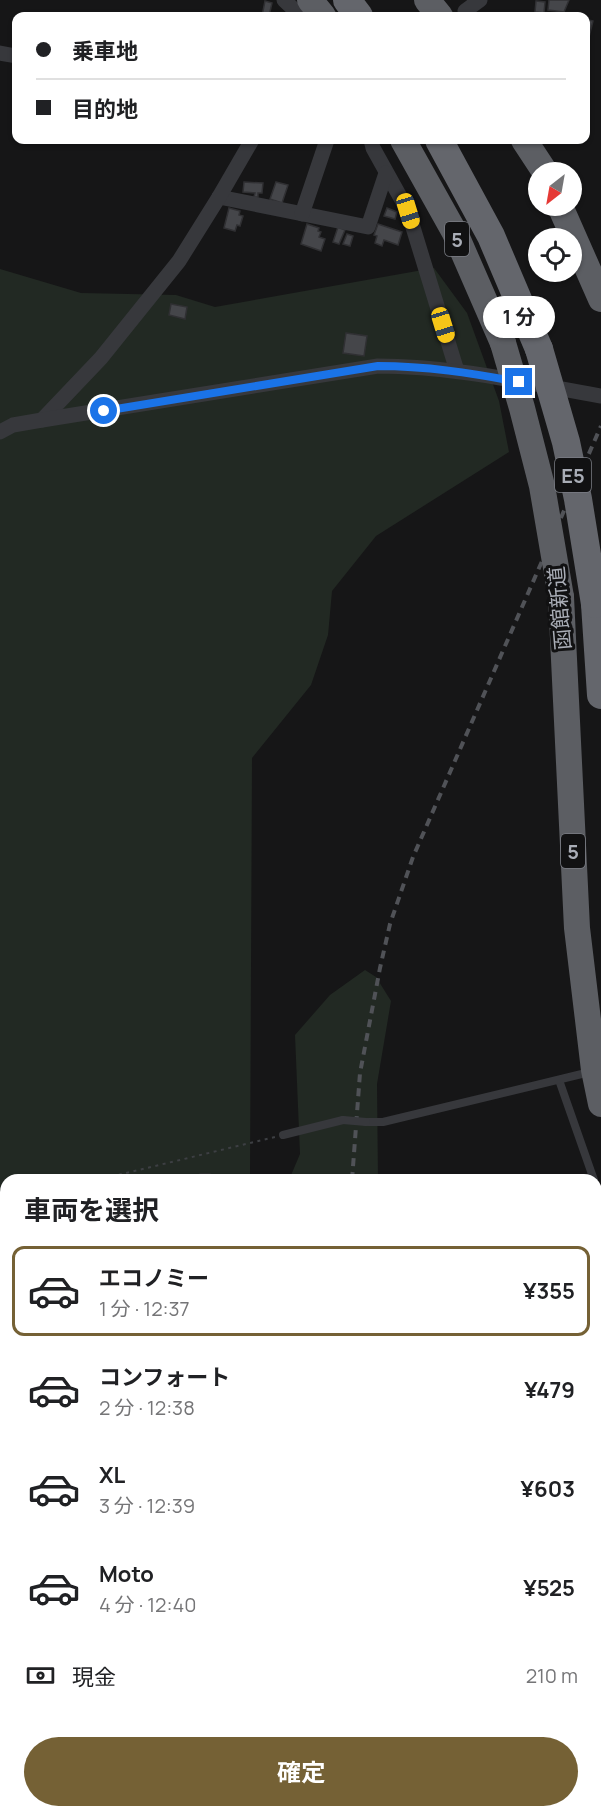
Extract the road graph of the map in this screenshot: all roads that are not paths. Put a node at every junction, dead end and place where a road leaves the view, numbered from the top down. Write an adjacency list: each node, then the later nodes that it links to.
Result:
1 (284, 0): 4 (street)
2 (428, 0): 5 (highway)
3 (480, 0): 6 (street)
4 (313, 12)
5 (449, 12)
6 (457, 12)
7 (250, 144): 15 (street)
8 (326, 144): 16 (street)
9 (372, 144): 14 (street)
10 (405, 144): 26 (highway, 函館新道 / 5, bridge)
11 (441, 144): 23 (highway, 函館新道 / E5, bridge)
12 (527, 144): 13 (highway)
13 (538, 162)
14 (386, 172): 16 (street); 19 (street)
15 (219, 197): 16 (street); 21 (street)
16 (303, 214)
17 (564, 216): 18 (highway)
18 (601, 299)
19 (457, 371): 20 (street); 21 (street)
20 (601, 396)
21 (42, 420): 22 (street)
22 (0, 432)
23 (595, 604): 24 (highway, 函館新道 / E5); 25 (highway, 函館新道 / E5)
24 (601, 656)
25 (601, 695)
26 (594, 1070): 27 (lane); 28 (highway, 函館新道 / 5)
27 (559, 1080): 29 (lane, bridge); 30 (lane)
28 (601, 1104)
29 (283, 1135)
30 (592, 1174)

